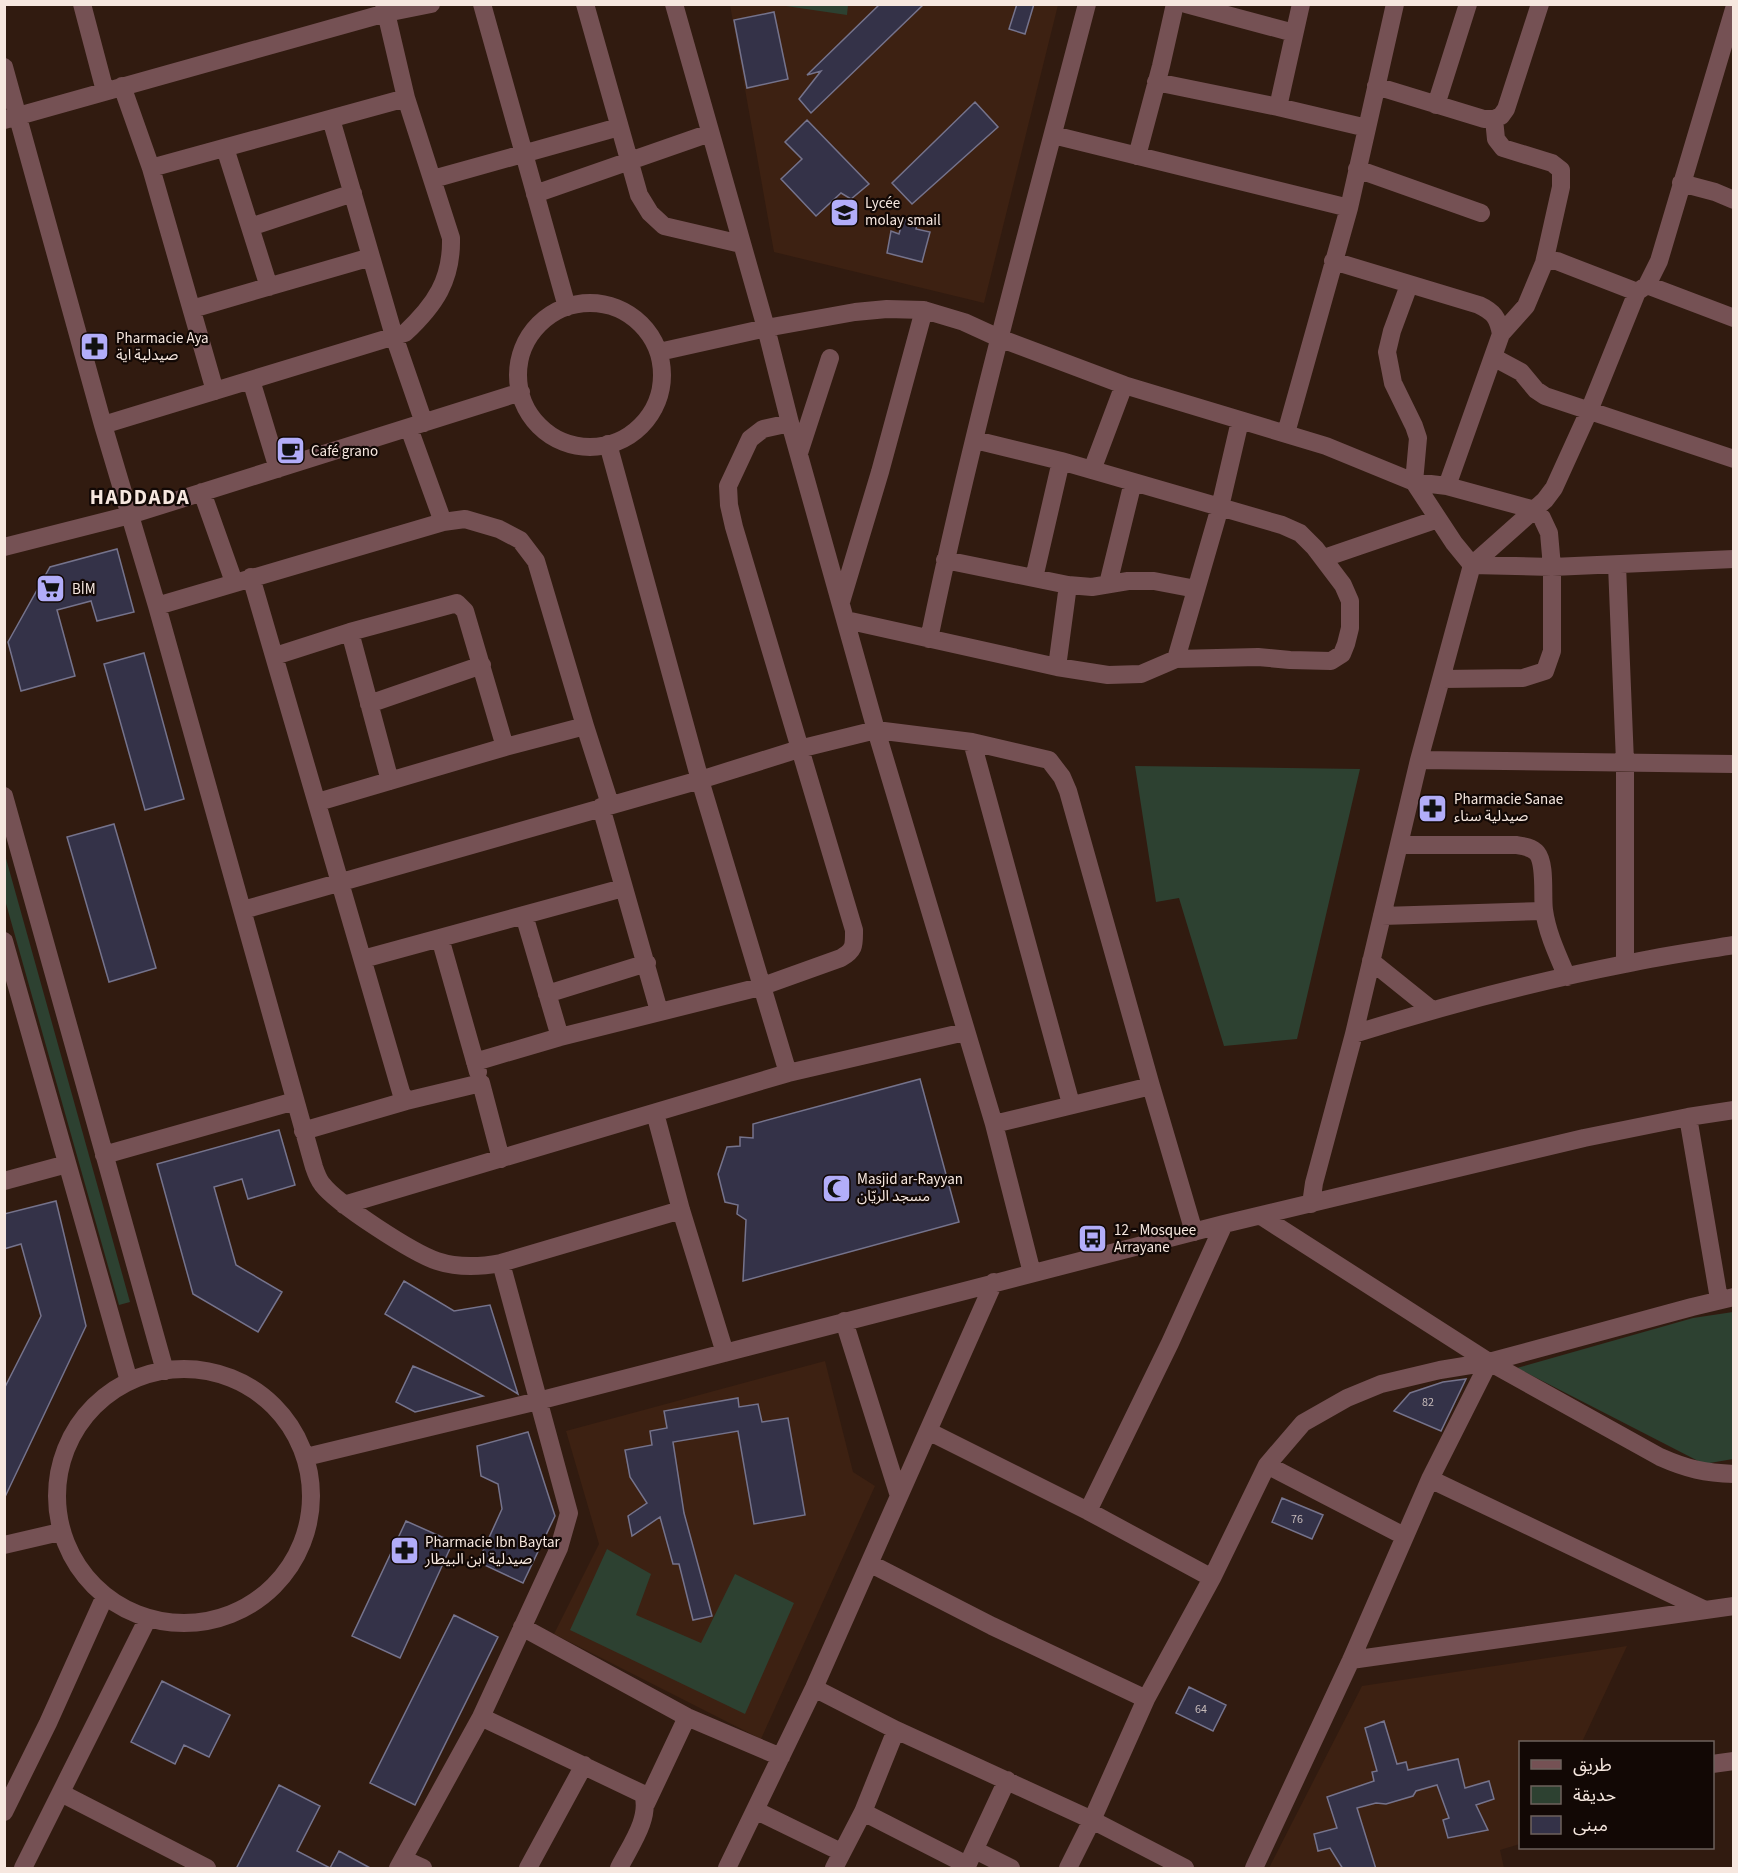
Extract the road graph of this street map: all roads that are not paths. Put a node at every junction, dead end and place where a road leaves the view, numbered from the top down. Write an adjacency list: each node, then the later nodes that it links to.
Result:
1 (431, 4): 13 (street)
2 (482, 4): 31 (street)
3 (585, 4): 26 (street)
4 (674, 4): 28 (street)
5 (1087, 4): 29 (street)
6 (1175, 4): 17 (street)
7 (1186, 4): 15 (street)
8 (1301, 4): 15 (street)
9 (1395, 4): 18 (street)
10 (1468, 4): 21 (street)
11 (1540, 4): 25 (street)
12 (86, 6): 19 (street)
13 (385, 9): 19 (street); 20 (street)
14 (1734, 9): 37 (street)
15 (1294, 33): 22 (street)
16 (4, 67): 23 (street)
17 (1156, 82): 22 (street); 32 (street)
18 (1376, 86): 21 (street); 27 (street)
19 (113, 88): 23 (street); 34 (street)
20 (406, 98): 24 (street); 36 (street)
21 (1437, 105): 25 (street)
22 (1278, 107): 27 (street)
23 (12, 118): 69 (street)
24 (331, 119): 30 (street); 38 (street)
25 (1494, 119): 47 (street)
26 (619, 127): 31 (street); 33 (street)
27 (1367, 128): 35 (street)
28 (710, 133): 33 (street); 44 (street)
29 (1053, 135): 32 (street); 58 (street)
30 (225, 148): 34 (street); 43 (street)
31 (523, 152): 36 (street); 39 (street)
32 (1137, 156): 41 (street)
33 (629, 162): 39 (street); 44 (street)
34 (151, 168): 52 (street)
35 (1357, 169): 41 (street); 42 (street)
36 (433, 179): 57 (street)
37 (1681, 183): 40 (street); 50 (street)
38 (353, 193): 43 (street); 45 (street)
39 (535, 194): 51 (street)
40 (1734, 200)
41 (1349, 208): 46 (street)
42 (1481, 213)
43 (250, 227): 49 (street)
44 (741, 244): 55 (street)
45 (371, 257): 49 (street); 57 (street)
46 (1333, 261): 48 (street); 71 (street)
47 (1544, 263): 50 (street); 56 (street)
48 (1409, 285): 56 (street); 80 (street)
49 (269, 287): 52 (street)
50 (1642, 289): 54 (street); 66 (street)
51 (567, 308): 59 (street); 65 (street)
52 (192, 309): 64 (street)
53 (924, 310): 55 (street); 58 (street); 100 (street)
54 (1734, 318)
55 (766, 328): 59 (street); 68 (street)
56 (1501, 334): 60 (street)
57 (394, 336): 62 (street); 70 (street)
58 (999, 338): 63 (street); 72 (street)
59 (659, 352): 73 (street)
60 (1493, 357): 66 (street); 81 (street)
61 (830, 358): 74 (street)
62 (251, 380): 64 (street); 77 (street)
63 (1124, 385): 67 (street); 78 (street)
64 (215, 391): 69 (street)
65 (521, 393): 70 (street); 73 (street)
66 (1589, 411): 75 (street); 84 (street)
67 (1240, 421): 71 (street); 83 (street)
68 (790, 423): 74 (street); 115 (street)
69 (103, 425): 85 (street)
70 (416, 425): 77 (street); 87 (street)
71 (1286, 433): 80 (street)
72 (975, 440): 76 (street); 91 (street)
73 (608, 444): 119 (street)
74 (799, 453): 100 (street)
75 (1734, 459)
76 (1061, 461): 78 (street); 95 (street)
77 (278, 469): 82 (street)
78 (1092, 470): 79 (street)
79 (1133, 482): 83 (street); 97 (street)
80 (1414, 482): 81 (street); 86 (street)
81 (1447, 486): 84 (street)
82 (202, 492): 85 (street); 96 (street)
83 (1220, 507): 89 (street); 99 (street)
84 (1535, 510): 92 (street); 94 (street)
85 (130, 515): 88 (street); 101 (street)
86 (1438, 519): 89 (street); 92 (street)
87 (443, 522): 96 (street); 111 (street)
88 (4, 547)
89 (1324, 558): 106 (street)
90 (1734, 559): 93 (street)
91 (945, 560): 95 (street); 104 (street)
92 (1472, 565): 94 (street); 109 (street)
93 (1617, 565): 94 (street); 117 (street)
94 (1552, 567): 109 (street)
95 (1034, 578): 98 (street)
96 (242, 580): 101 (street); 105 (street)
97 (1108, 584): 98 (street); 99 (street)
98 (1068, 585): 108 (street)
99 (1196, 589): 106 (street)
100 (841, 602): 102 (street)
101 (157, 606): 127 (street)
102 (846, 620): 104 (street); 112 (street)
103 (350, 632): 105 (street); 107 (street); 110 (street)
104 (929, 639): 108 (street)
105 (275, 656): 122 (street)
106 (1176, 659): 108 (street)
107 (482, 665): 110 (street); 114 (street)
108 (1057, 667)
109 (1442, 679): 116 (street)
110 (369, 704): 120 (street)
111 (585, 726): 114 (street); 123 (street)
112 (876, 730): 113 (street); 115 (street); 143 (street)
113 (972, 742): 149 (street); 152 (street)
114 (506, 747): 120 (street)
115 (799, 749): 119 (street); 139 (street)
116 (1419, 760): 117 (street); 124 (street)
117 (1624, 762): 118 (street); 137 (street)
118 (1734, 764)
119 (700, 780): 123 (street); 139 (street)
120 (390, 781): 122 (street)
121 (4, 796): 158 (street)
122 (318, 802): 125 (street)
123 (606, 806): 125 (street); 126 (street)
124 (1399, 845): 128 (street); 130 (street)
125 (341, 882): 127 (street); 134 (street)
126 (623, 888): 129 (street); 136 (street)
127 (243, 910): 150 (street)
128 (1544, 911): 130 (street); 138 (street)
129 (524, 915): 131 (street); 140 (street)
130 (1382, 916): 135 (street)
131 (440, 938): 134 (street); 146 (street)
132 (4, 941): 160 (street)
133 (1734, 945): 137 (street)
134 (363, 959): 151 (street)
135 (1371, 961): 141 (street); 144 (street)
136 (647, 963): 140 (street); 142 (street)
137 (1625, 963): 138 (street)
138 (1567, 977): 141 (street)
139 (760, 987): 142 (street); 147 (street)
140 (547, 994): 145 (street)
141 (1432, 1010): 144 (street)
142 (659, 1011): 145 (street)
143 (965, 1032): 147 (street); 156 (street)
144 (1354, 1034): 163 (street)
145 (560, 1037): 146 (street)
146 (475, 1062): 148 (street)
147 (788, 1073): 154 (street)
148 (481, 1083): 151 (street); 159 (street)
149 (1150, 1086): 152 (street); 167 (street)
150 (295, 1101): 157 (street); 158 (street)
151 (406, 1101): 157 (street)
152 (1071, 1104): 156 (street)
153 (1734, 1110): 155 (street)
154 (655, 1113): 159 (street); 164 (street)
155 (1688, 1117): 163 (street); 171 (street)
156 (994, 1124): 169 (street)
157 (303, 1131): 162 (street)
158 (104, 1155): 175 (street)
159 (501, 1159): 162 (street)
160 (67, 1164): 161 (street); 176 (street)
161 (4, 1181)
162 (344, 1204): 168 (street)
163 (1311, 1204): 165 (street)
164 (681, 1210): 168 (street); 173 (street)
165 (1261, 1216): 166 (street); 174 (street)
166 (1224, 1224): 167 (street); 184 (street)
167 (1194, 1232): 169 (street)
168 (501, 1263): 177 (street)
169 (1032, 1273): 170 (street)
170 (994, 1282): 172 (street); 178 (street)
171 (1726, 1298): 174 (street)
172 (844, 1321): 173 (street); 183 (street)
173 (725, 1353): 177 (street)
174 (1489, 1362): 180 (street); 181 (street); 182 (street)
175 (165, 1371): 176 (street); 179 (street)
176 (129, 1381): 185 (street)
177 (538, 1401): 179 (street); 194 (street)
178 (928, 1431): 183 (street); 184 (street)
179 (306, 1457): 193 (street)
180 (1267, 1466): 186 (street); 189 (street)
181 (1734, 1474)
182 (1430, 1479): 186 (street); 192 (street)
183 (899, 1496): 188 (street)
184 (1088, 1511): 189 (street)
185 (60, 1532): 187 (street); 190 (street)
186 (1404, 1536): 195 (street)
187 (4, 1545)
188 (871, 1564): 196 (street); 197 (street)
189 (1212, 1578): 197 (street)
190 (105, 1596): 193 (street); 209 (street)
191 (1734, 1606): 192 (street)
192 (1706, 1610): 195 (street)
193 (148, 1618): 206 (street)
194 (522, 1628): 198 (street); 199 (street)
195 (1351, 1660): 225 (street)
196 (814, 1688): 200 (street); 201 (street)
197 (1146, 1699): 211 (street)
198 (481, 1718): 204 (street); 215 (street)
199 (687, 1718): 201 (street); 207 (street)
200 (896, 1730): 205 (street); 210 (street)
201 (781, 1757): 208 (street)
202 (1734, 1761): 203 (street)
203 (1714, 1764)
204 (584, 1765): 207 (street); 219 (street)
205 (1007, 1780): 211 (street); 213 (street)
206 (61, 1793): 216 (street); 217 (street)
207 (646, 1804): 220 (street)
208 (754, 1810): 212 (street); 221 (street)
209 (4, 1812)
210 (863, 1812): 212 (street); 213 (street)
211 (1092, 1820): 214 (street); 223 (street)
212 (838, 1860)
213 (969, 1861): 222 (street)
214 (1155, 1862): 224 (street)
215 (401, 1864): 218 (street)
216 (198, 1866)
217 (23, 1869)
218 (423, 1869)
219 (528, 1869)
220 (619, 1869)
221 (727, 1869)
222 (1011, 1869)
223 (1068, 1869)
224 (1185, 1869)
225 (1254, 1869)

